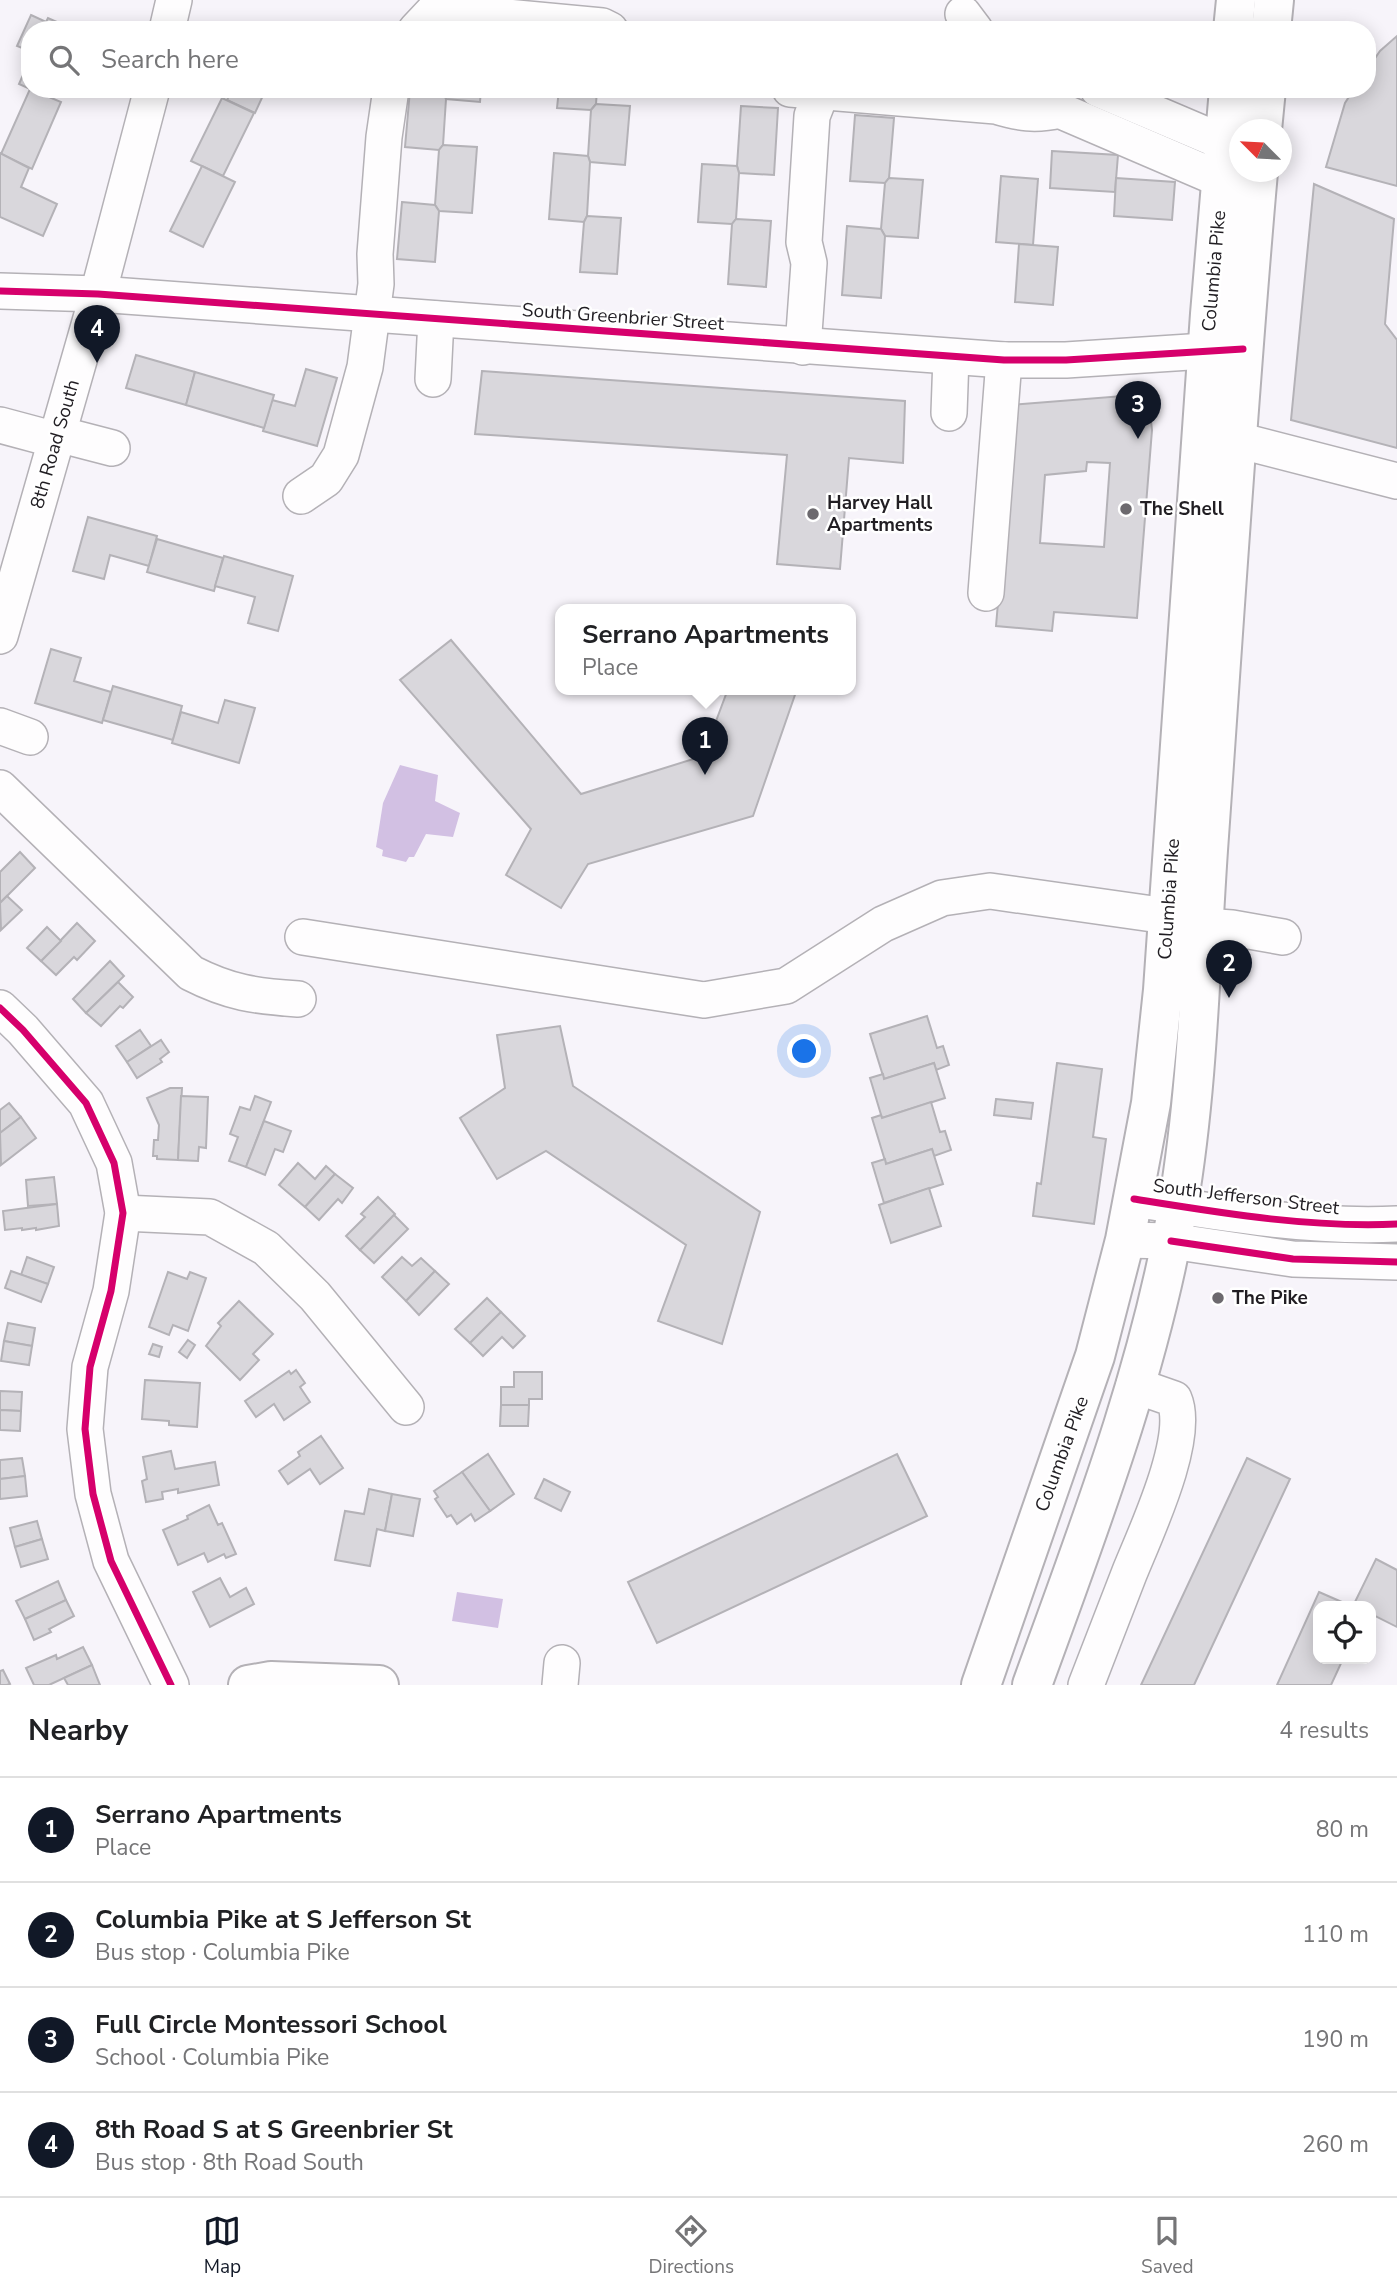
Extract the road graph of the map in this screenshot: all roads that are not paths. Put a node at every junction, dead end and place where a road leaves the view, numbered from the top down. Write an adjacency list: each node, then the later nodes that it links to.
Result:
1 (174, 0): 4 (street)
2 (1236, 0): 7 (main road)
3 (1274, 0): 8 (main road)
4 (169, 21)
5 (424, 21): 6 (street)
6 (548, 21)
7 (1234, 21)
8 (1272, 21)
9 (150, 98): 20 (street, 8th Road South)
10 (390, 98): 21 (street)
11 (808, 98): 23 (street)
12 (895, 98): 17 (street)
13 (1113, 98): 17 (street)
14 (1228, 98): 17 (main road, Columbia Pike)
15 (1265, 98): 16 (main road)
16 (1263, 119)
17 (1223, 162): 24 (main road, Columbia Pike)
18 (1256, 182): 24 (main road, Columbia Pike)
19 (0, 291): 20 (street, South Greenbrier Street)
20 (98, 294): 21 (street, South Greenbrier Street); 31 (street, 8th Road South)
21 (372, 315): 22 (street, South Greenbrier Street); 34 (street)
22 (436, 319): 23 (street, South Greenbrier Street); 27 (street)
23 (803, 347): 25 (street, South Greenbrier Street)
24 (1226, 350): 26 (street, South Greenbrier Street); 30 (main road, Columbia Pike)
25 (951, 356): 26 (street, South Greenbrier Street); 28 (street)
26 (1003, 360): 35 (street)
27 (433, 379)
28 (949, 413)
29 (0, 425): 31 (street)
30 (1220, 435): 33 (street); 38 (main road, Columbia Pike)
31 (57, 437): 32 (street); 36 (street, 8th Road South)
32 (112, 448)
33 (1397, 481)
34 (301, 496)
35 (986, 593)
36 (0, 636)
37 (0, 788): 41 (street)
38 (1185, 921): 39 (street); 40 (street); 43 (main road, Columbia Pike); 45 (main road, Columbia Pike)
39 (303, 937)
40 (1283, 937)
41 (298, 999)
42 (0, 1008): 44 (street)
43 (1134, 1199): 45 (street, South Jefferson Street); 47 (main road, Columbia Pike)
44 (123, 1213): 50 (street); 52 (street)
45 (1174, 1224): 46 (street, South Jefferson Street); 47 (street, South Jefferson Street); 48 (street, South Jefferson Street); 49 (main road, Columbia Pike)
46 (1397, 1224)
47 (1125, 1240): 54 (main road, Columbia Pike)
48 (1397, 1262)
49 (1134, 1385): 55 (main road, Columbia Pike); 56 (street)
50 (406, 1407)
51 (263, 1684): 53 (main road)
52 (172, 1685)
53 (379, 1685)
54 (981, 1685)
55 (1032, 1685)
56 (1086, 1685)

